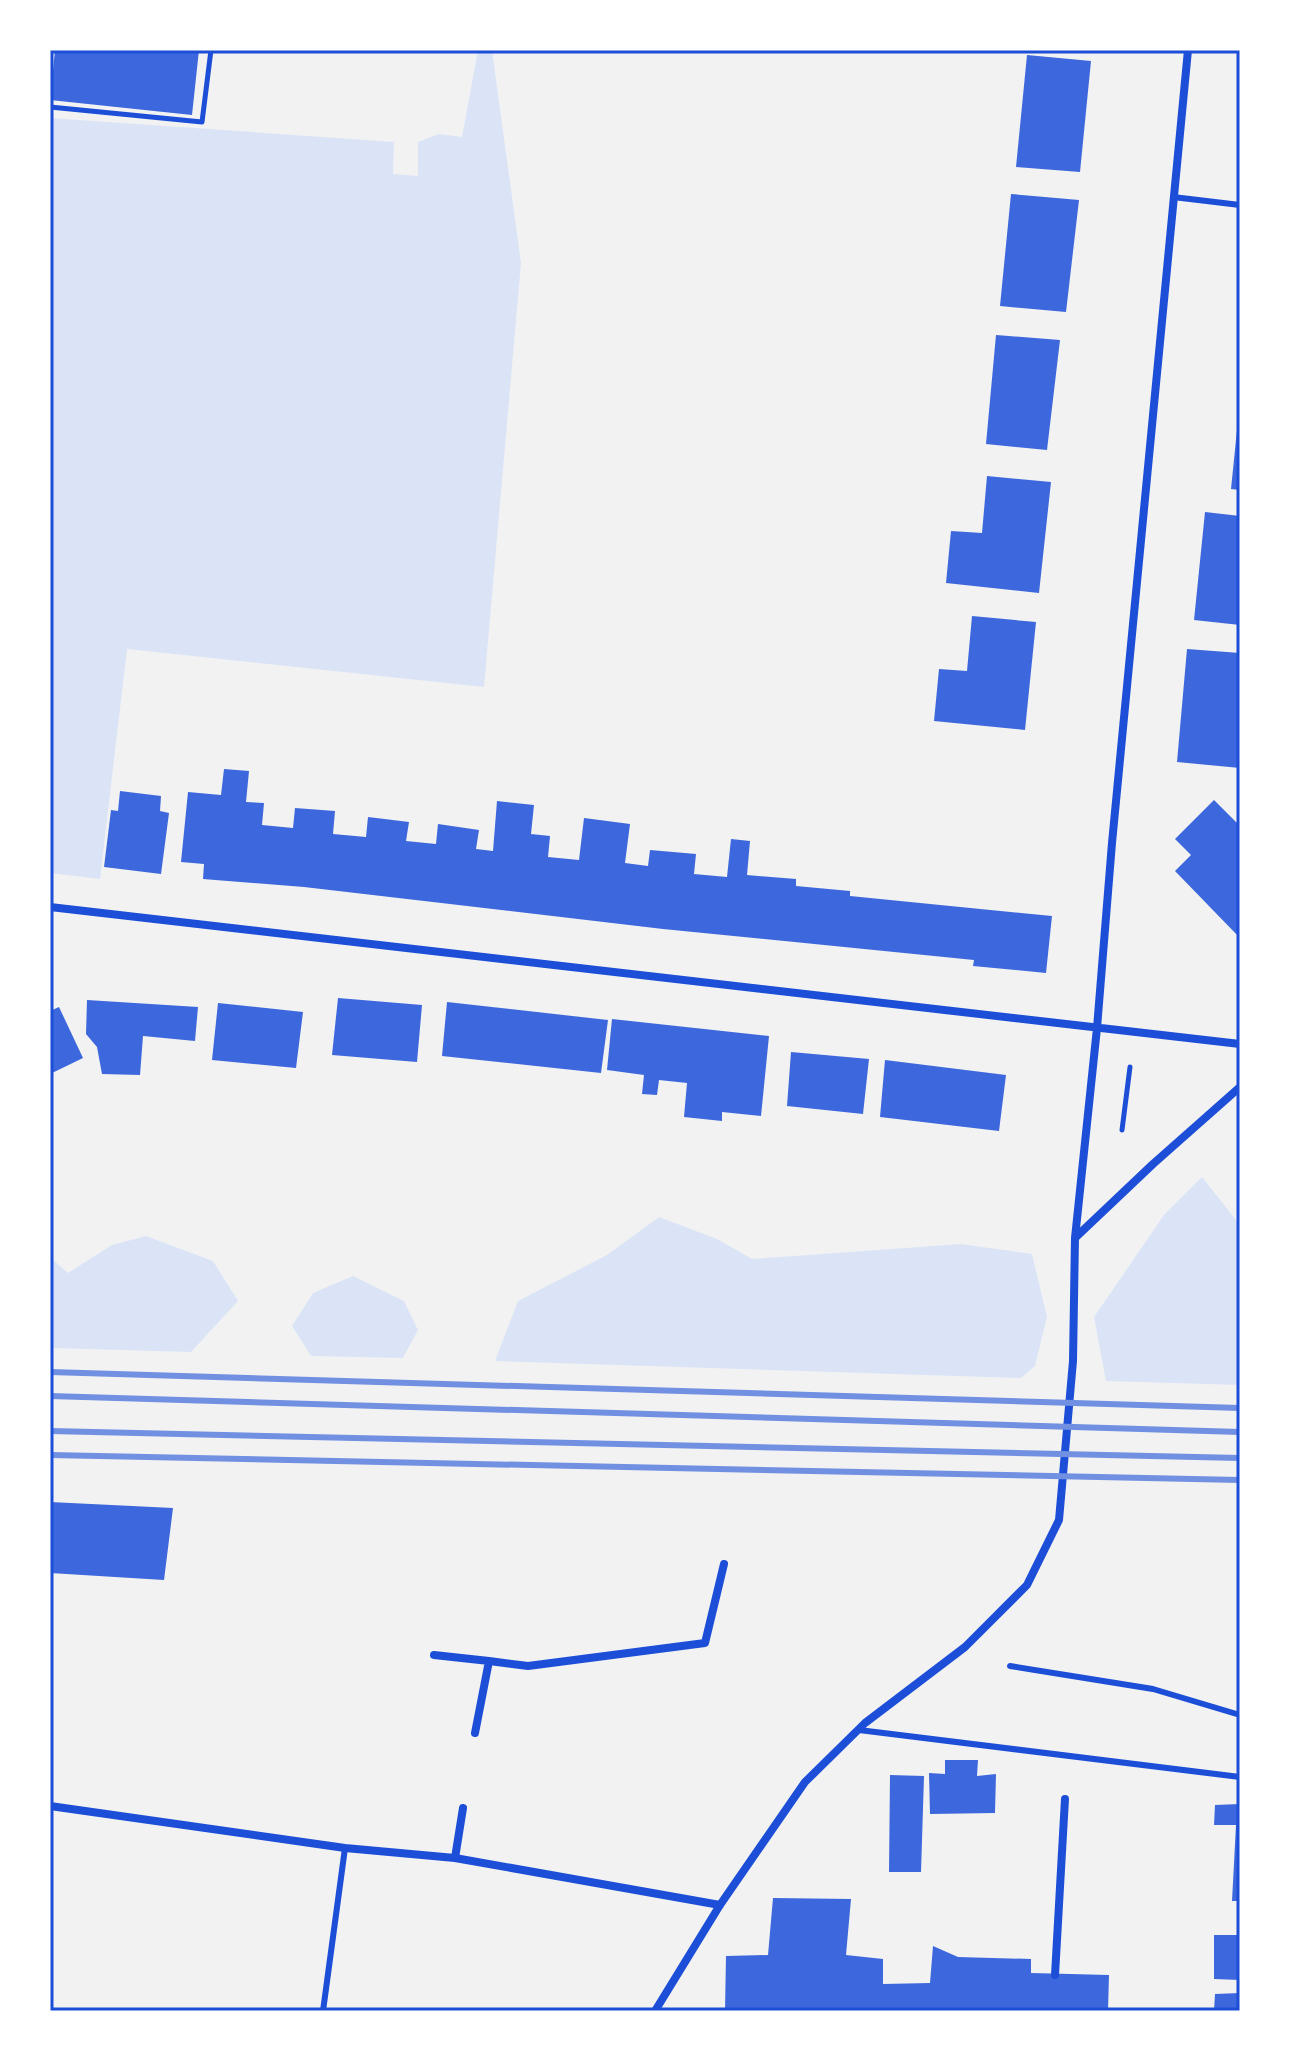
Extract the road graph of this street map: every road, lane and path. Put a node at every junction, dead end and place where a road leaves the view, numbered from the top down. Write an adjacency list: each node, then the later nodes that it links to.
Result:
1 (211, 50): 3 (path)
2 (1188, 50): 4 (street)
3 (50, 107)
4 (1173, 197): 5 (lane); 7 (street)
5 (1240, 205)
6 (50, 907): 7 (street)
7 (1097, 1028): 8 (street); 12 (street)
8 (1240, 1044)
9 (1130, 1067): 11 (path)
10 (1240, 1087): 12 (street)
11 (1122, 1130)
12 (1075, 1238): 18 (street)
13 (724, 1564): 15 (street)
14 (434, 1655): 15 (street)
15 (489, 1661): 19 (street)
16 (1010, 1666): 17 (lane)
17 (1240, 1715)
18 (858, 1730): 20 (lane); 26 (street)
19 (475, 1733)
20 (1240, 1777)
21 (1065, 1799): 27 (street)
22 (50, 1806): 24 (street)
23 (463, 1808): 25 (street)
24 (345, 1848): 25 (street); 28 (lane)
25 (455, 1858): 26 (street)
26 (720, 1905): 29 (street)
27 (1055, 1975)
28 (323, 2011)
29 (655, 2011)

